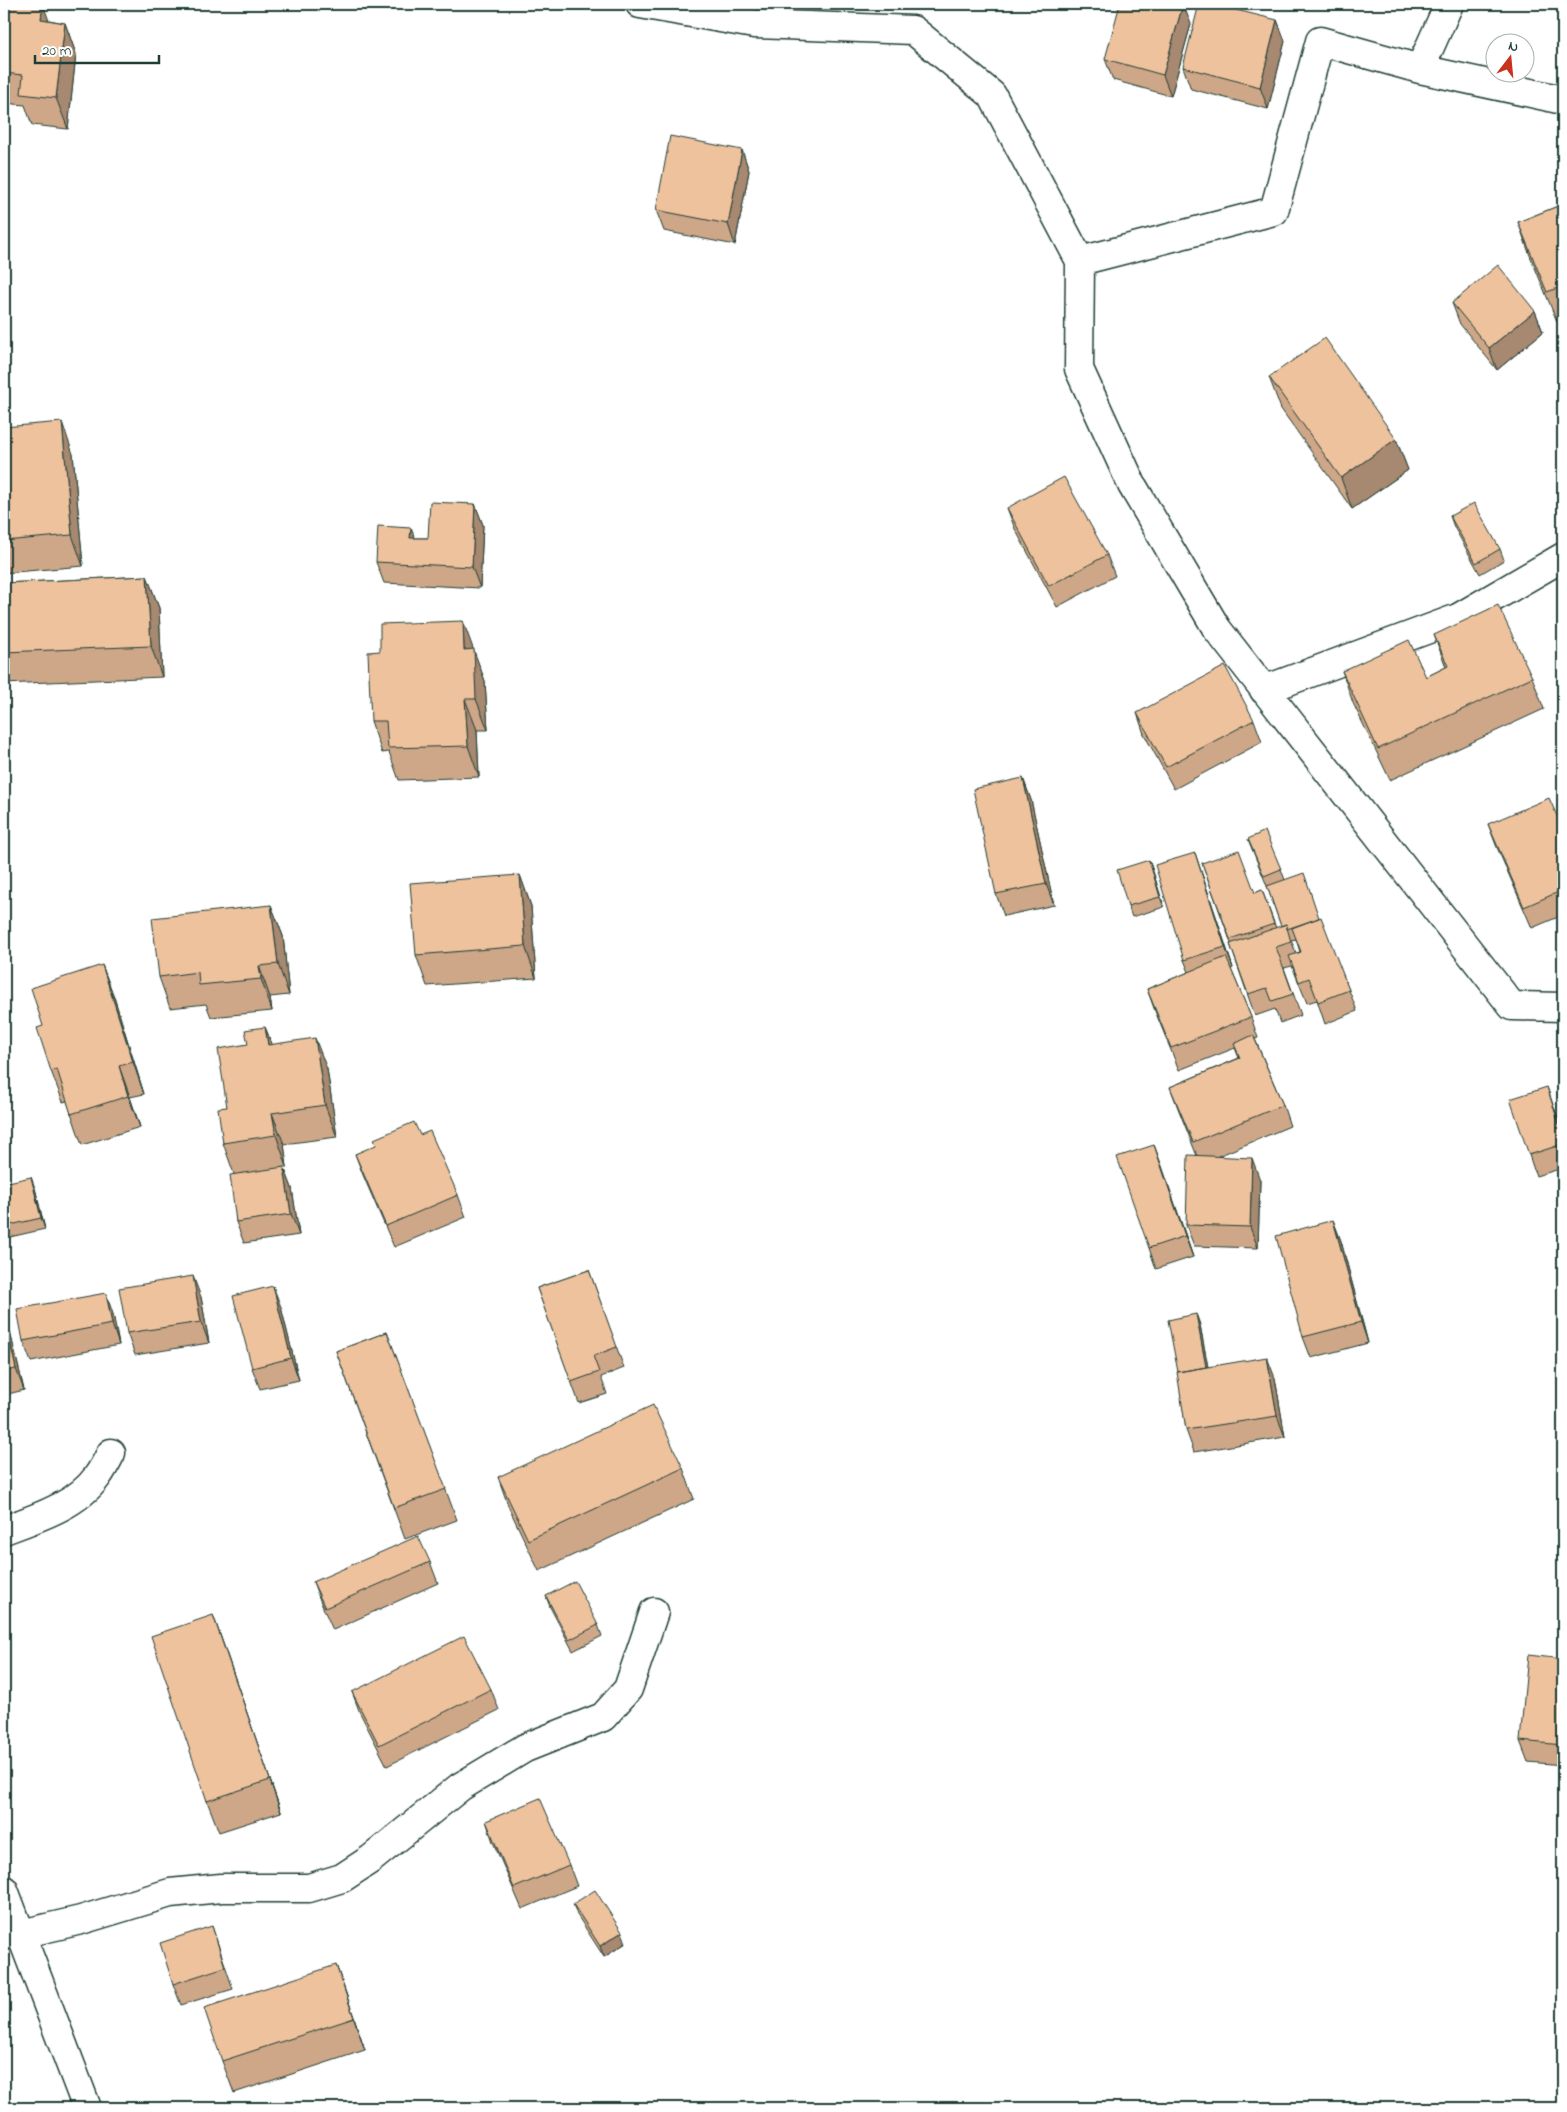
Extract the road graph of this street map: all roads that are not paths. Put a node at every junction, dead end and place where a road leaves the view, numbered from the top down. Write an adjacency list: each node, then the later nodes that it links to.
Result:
1 (640, 4): 5 (street)
2 (1449, 4): 3 (street)
3 (1420, 68): 4 (street); 5 (street)
4 (1563, 100)
5 (1080, 261): 7 (street)
6 (1563, 557): 7 (street)
7 (1264, 690): 8 (street)
8 (1563, 1006)
9 (111, 1453): 10 (street)
10 (4, 1530)
11 (654, 1612): 13 (street)
12 (4, 1890): 13 (street)
13 (21, 1934): 14 (street)
14 (87, 2108)

